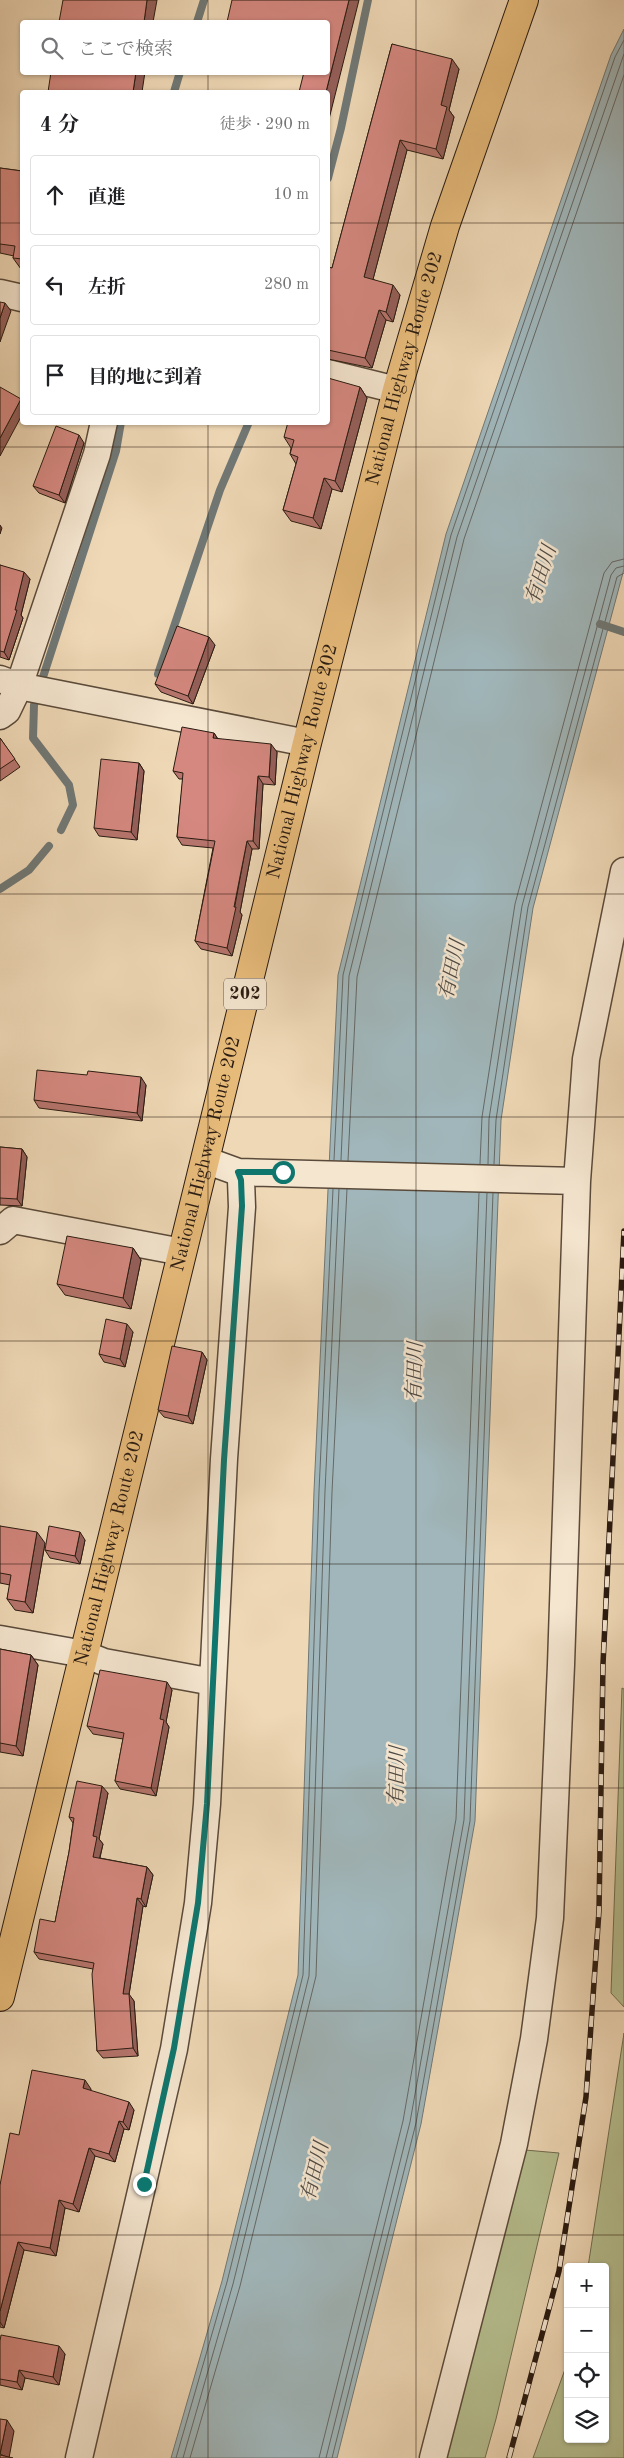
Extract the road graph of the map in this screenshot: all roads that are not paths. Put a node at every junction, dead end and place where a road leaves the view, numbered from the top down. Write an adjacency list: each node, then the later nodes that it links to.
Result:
1 (524, 0): 5 (highway, National Highway Route 202 / 202)
2 (0, 293): 3 (street)
3 (20, 298)
4 (330, 373): 5 (street)
5 (397, 390): 9 (highway, National Highway Route 202 / 202)
6 (103, 425): 7 (street)
7 (24, 686): 8 (street); 9 (street)
8 (0, 716)
9 (306, 743): 11 (highway, National Highway Route 202 / 202)
10 (624, 871): 13 (street)
11 (205, 1160): 12 (street); 15 (highway, National Highway Route 202 / 202)
12 (238, 1172): 13 (street); 18 (street)
13 (577, 1181): 21 (street)
14 (0, 1231): 15 (street)
15 (182, 1252): 17 (highway, National Highway Route 202 / 202)
16 (0, 1639): 17 (street)
17 (84, 1654): 18 (street); 19 (highway, National Highway Route 202 / 202)
18 (213, 1682): 20 (street)
19 (0, 1997)
20 (79, 2458)
21 (433, 2458)

